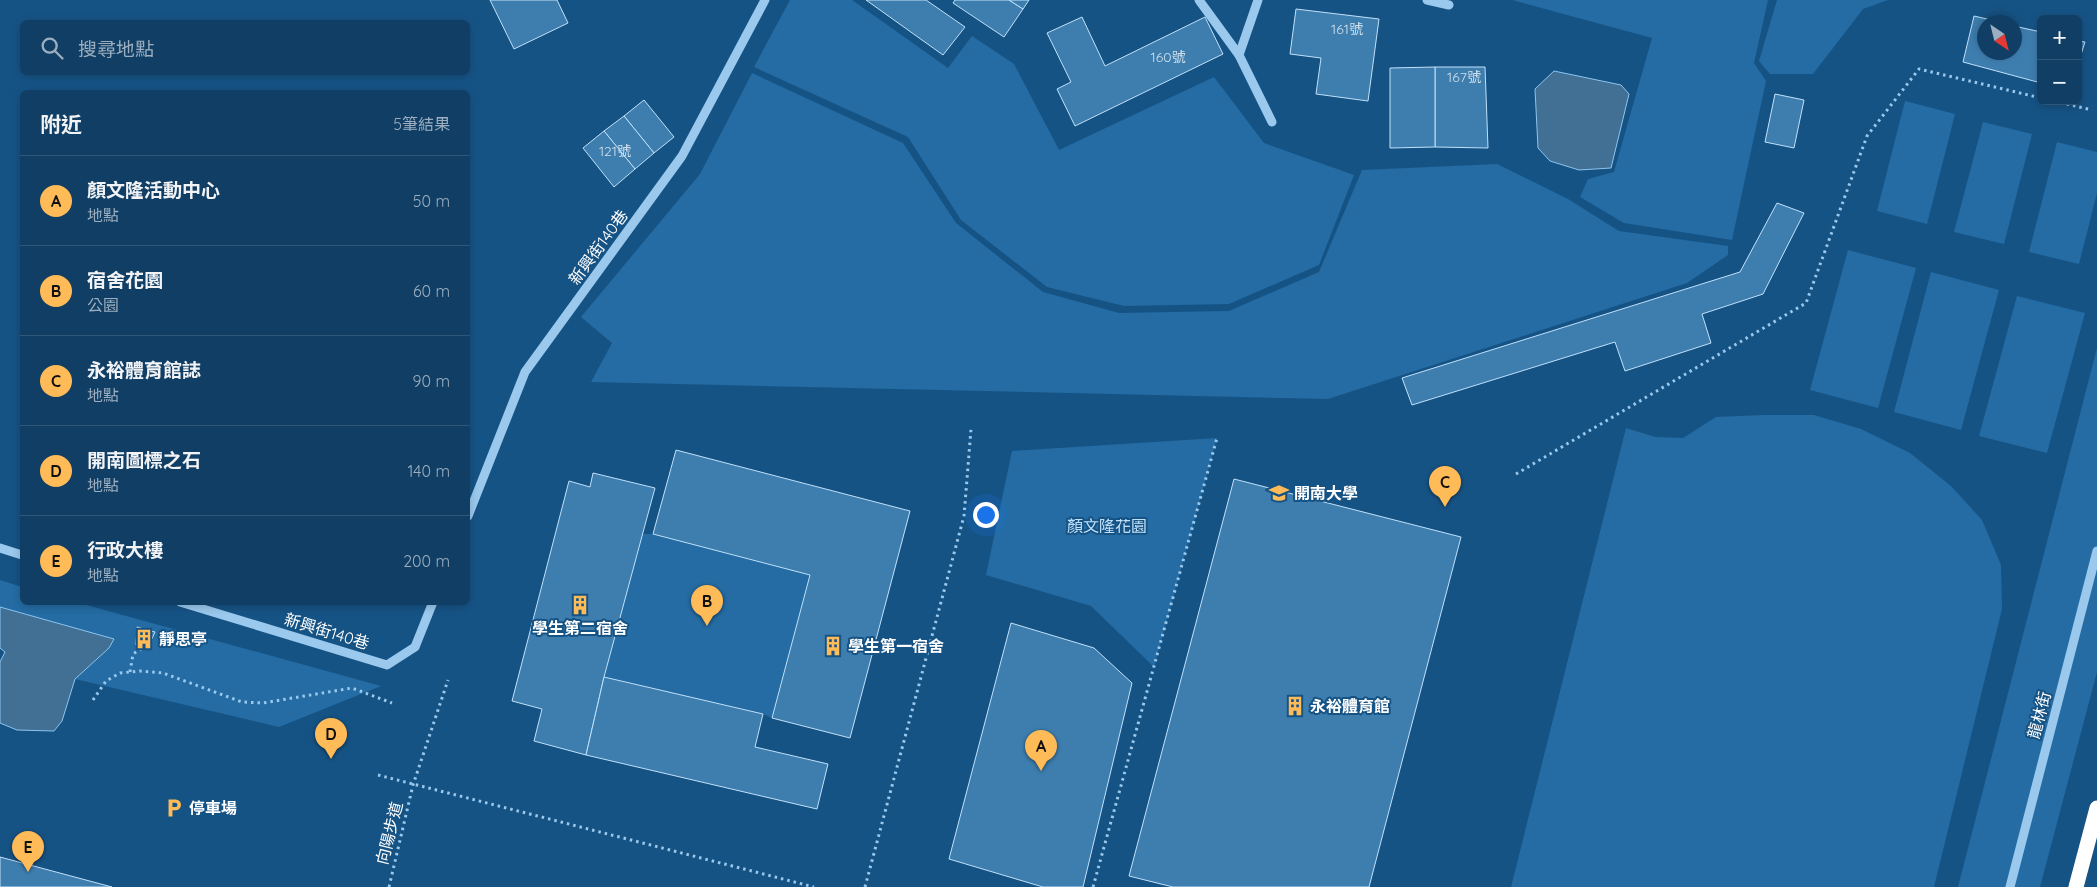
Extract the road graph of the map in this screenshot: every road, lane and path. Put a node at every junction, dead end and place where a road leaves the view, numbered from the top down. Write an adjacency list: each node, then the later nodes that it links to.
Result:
1 (765, 0): 14 (street, 新興街140巷)
2 (1200, 0): 6 (street)
3 (1258, 0): 6 (street)
4 (1428, 0): 5 (street)
5 (1449, 5)
6 (1239, 55): 10 (street)
7 (2037, 97): 13 (path)
8 (2071, 105): 9 (path)
9 (2092, 110)
10 (1272, 122)
11 (971, 428): 30 (path)
12 (1216, 438): 31 (path)
13 (1516, 474)
14 (470, 511)
15 (0, 548): 17 (street)
16 (2097, 551): 32 (street, 龍林街)
17 (20, 554)
18 (190, 605): 19 (street, 新興街140巷)
19 (432, 605)
20 (141, 649): 21 (path)
21 (130, 672): 23 (path); 24 (path)
22 (448, 680): 26 (path, 向陽步道)
23 (93, 700)
24 (392, 703)
25 (378, 775): 26 (path)
26 (413, 785): 28 (path, 向陽步道); 29 (path)
27 (2097, 808): 33 (highway)
28 (388, 887)
29 (814, 887)
30 (865, 887)
31 (1093, 887)
32 (2010, 887)
33 (2076, 887)

